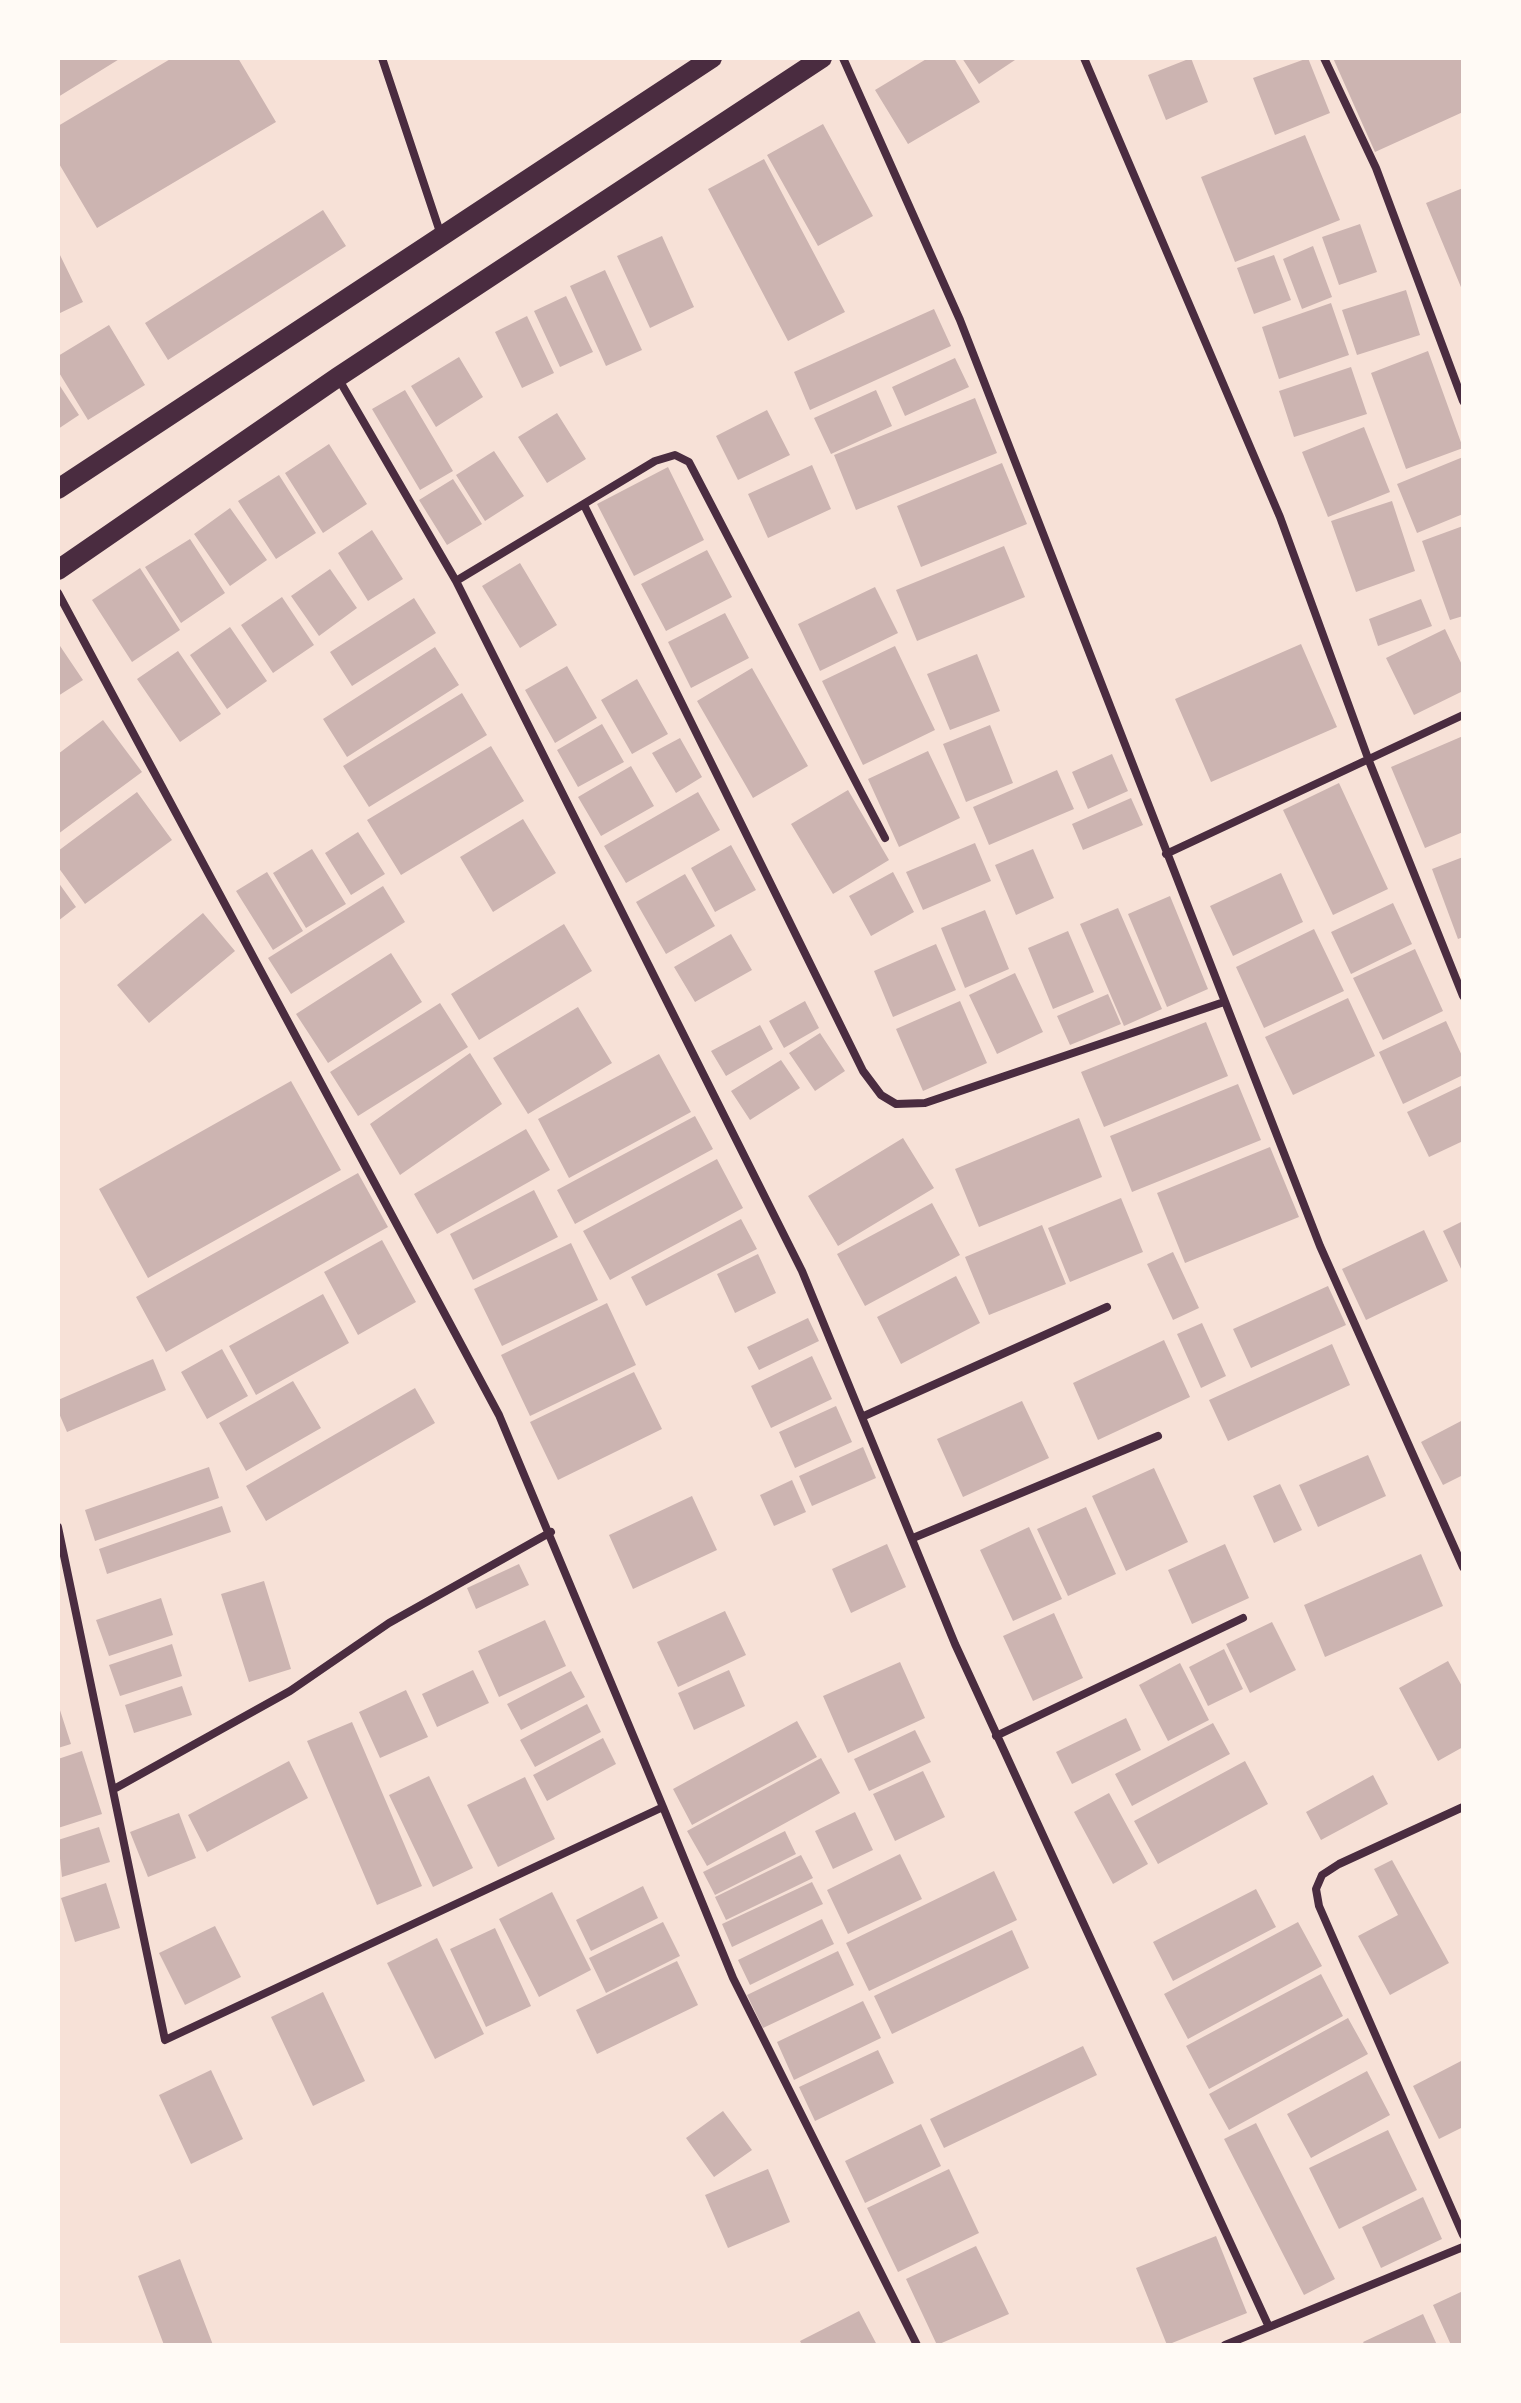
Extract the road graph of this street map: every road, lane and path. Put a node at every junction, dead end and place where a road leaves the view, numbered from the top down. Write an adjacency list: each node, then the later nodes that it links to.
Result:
1 (382, 58): 7 (street)
2 (712, 58): 7 (main road)
3 (822, 58): 8 (main road)
4 (843, 58): 18 (street)
5 (1084, 58): 16 (street)
6 (1324, 58): 9 (street)
7 (441, 235): 10 (main road)
8 (338, 377): 12 (main road); 13 (street)
9 (1463, 401)
10 (58, 489)
11 (584, 505): 13 (street); 17 (street); 20 (street)
12 (58, 570)
13 (456, 581): 22 (street)
14 (58, 593): 25 (street)
15 (1463, 715): 16 (street)
16 (1369, 761): 18 (street); 19 (street)
17 (885, 838)
18 (1166, 854): 20 (street)
19 (1463, 996)
20 (1224, 1002): 27 (street)
21 (1107, 1307): 22 (street)
22 (864, 1416): 26 (street)
23 (1158, 1436): 26 (street)
24 (58, 1527): 30 (street)
25 (551, 1532): 30 (street); 31 (street)
26 (913, 1538): 29 (street)
27 (1463, 1567)
28 (1243, 1618): 29 (street)
29 (996, 1736): 35 (street)
30 (114, 1789): 31 (street)
31 (663, 1807): 36 (street)
32 (1463, 1807): 33 (street)
33 (1463, 2235)
34 (1463, 2247): 35 (street)
35 (1269, 2327): 37 (street)
36 (917, 2345)
37 (1225, 2345)

